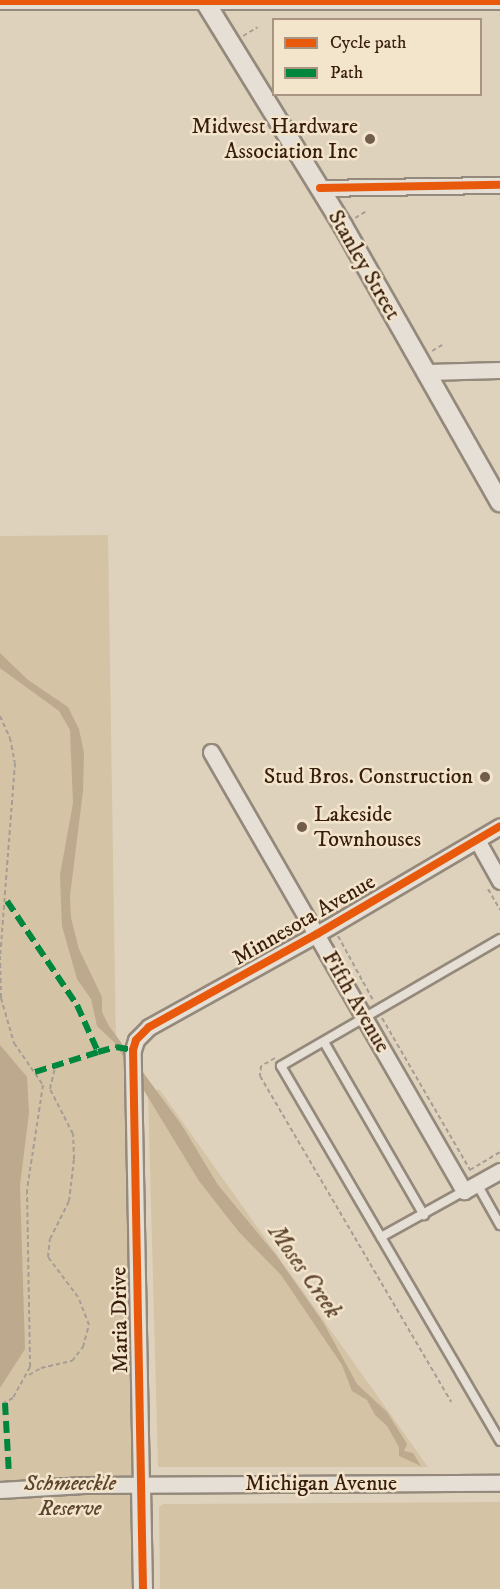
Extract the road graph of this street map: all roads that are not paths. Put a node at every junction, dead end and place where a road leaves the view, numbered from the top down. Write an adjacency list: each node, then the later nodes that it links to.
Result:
1 (0, 1): 2 (street)
2 (205, 1): 3 (street); 6 (street, Stanley Street)
3 (402, 1): 4 (street)
4 (500, 1)
5 (500, 185): 6 (street)
6 (320, 188): 8 (street, Stanley Street)
7 (500, 370): 8 (street)
8 (427, 372): 9 (street, Stanley Street)
9 (500, 502)
10 (211, 752): 14 (street, Fifth Avenue)
11 (500, 826): 12 (street, Minnesota Avenue)
12 (477, 840): 13 (street); 14 (street, Minnesota Avenue)
13 (500, 881)
14 (318, 934): 16 (street, Fifth Avenue); 18 (street, Minnesota Avenue)
15 (500, 939): 16 (lane)
16 (372, 1014): 17 (lane); 20 (street, Fifth Avenue)
17 (324, 1042): 21 (lane); 23 (lane)
18 (133, 1050): 26 (street, Maria Drive)
19 (500, 1172): 20 (street)
20 (471, 1188): 21 (lane); 22 (lane)
21 (424, 1215): 23 (lane)
22 (500, 1225)
23 (381, 1237): 24 (lane)
24 (500, 1441)
25 (500, 1483): 26 (street, Michigan Avenue)
26 (141, 1486): 27 (street, Michigan Avenue); 28 (street, Maria Drive)
27 (0, 1490)
28 (143, 1589)

